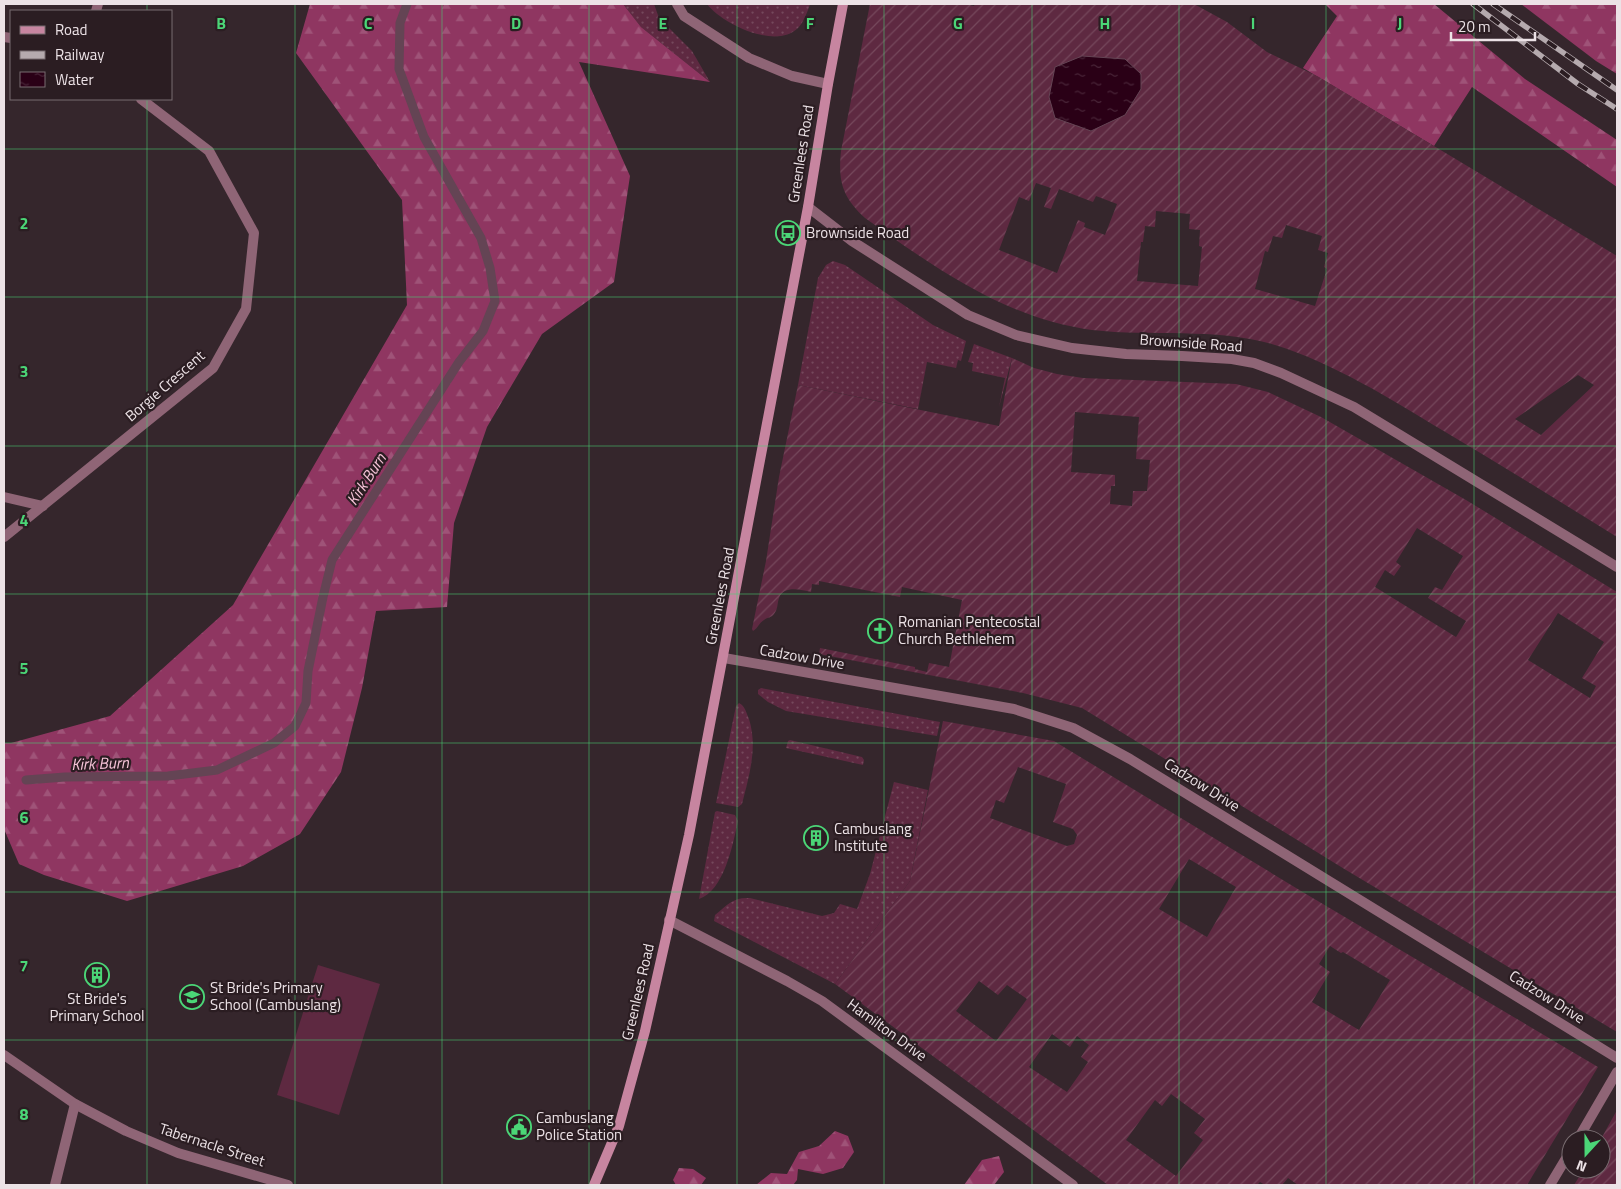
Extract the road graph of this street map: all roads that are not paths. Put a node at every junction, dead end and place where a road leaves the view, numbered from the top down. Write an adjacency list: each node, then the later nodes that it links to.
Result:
1 (677, 4): 3 (street)
2 (843, 4): 3 (main road, Greenlees Road)
3 (828, 84): 5 (main road, Greenlees Road)
4 (142, 100): 7 (street, Borgie Crescent)
5 (808, 207): 9 (street, Brownside Road); 10 (main road, Greenlees Road)
6 (4, 497): 7 (street)
7 (43, 506): 8 (street, Borgie Crescent)
8 (4, 537)
9 (1617, 567)
10 (724, 658): 11 (main road, Greenlees Road); 13 (street, Cadzow Drive)
11 (669, 920): 20 (main road, Greenlees Road); 21 (street, Hamilton Drive)
12 (4, 1055): 15 (street, Tabernacle Street)
13 (1617, 1058)
14 (1617, 1072): 16 (street)
15 (75, 1104): 18 (street); 19 (street, Tabernacle Street)
16 (1584, 1129)
17 (1561, 1167): 22 (street)
18 (55, 1185)
19 (288, 1185)
20 (594, 1185)
21 (1073, 1185)
22 (1550, 1185)

